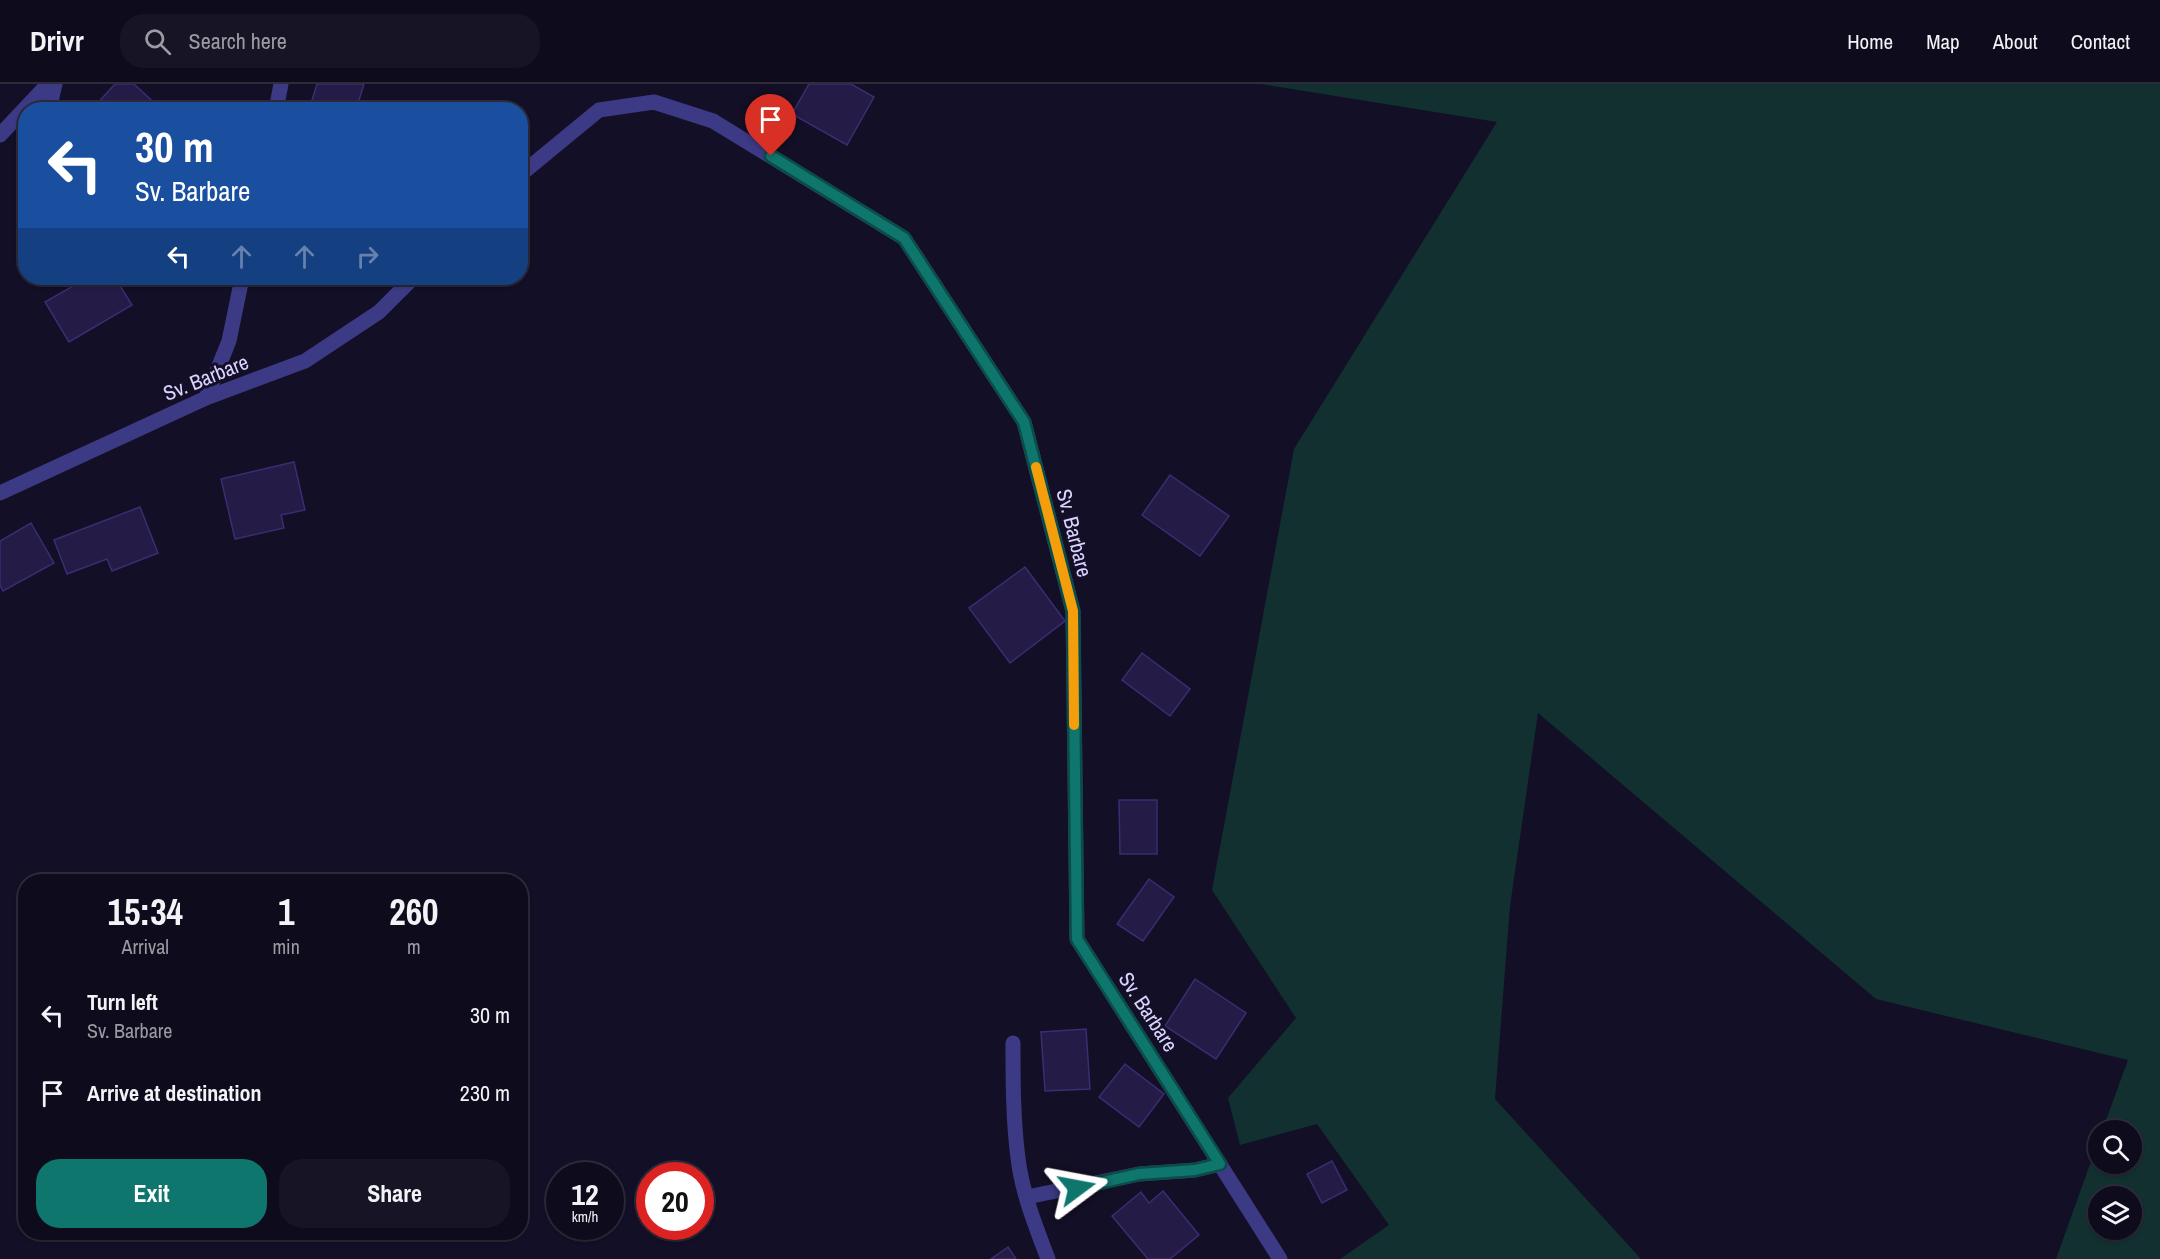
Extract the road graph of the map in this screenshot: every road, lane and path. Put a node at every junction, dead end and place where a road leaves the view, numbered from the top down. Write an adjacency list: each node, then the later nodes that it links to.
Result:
1 (48, 84): 4 (street)
2 (55, 84): 5 (street)
3 (281, 84): 6 (street)
4 (31, 102)
5 (51, 102)
6 (278, 102)
7 (18, 116): 8 (street)
8 (0, 135)
9 (528, 169): 15 (street, Sv. Barbare)
10 (241, 285): 12 (street)
11 (406, 285): 12 (street, Sv. Barbare)
12 (206, 398): 13 (street, Sv. Barbare)
13 (0, 493)
14 (1013, 1043): 16 (street)
15 (1220, 1164): 16 (street); 18 (street, Sv. Barbare)
16 (1027, 1197): 17 (street)
17 (1048, 1259)
18 (1281, 1259)

